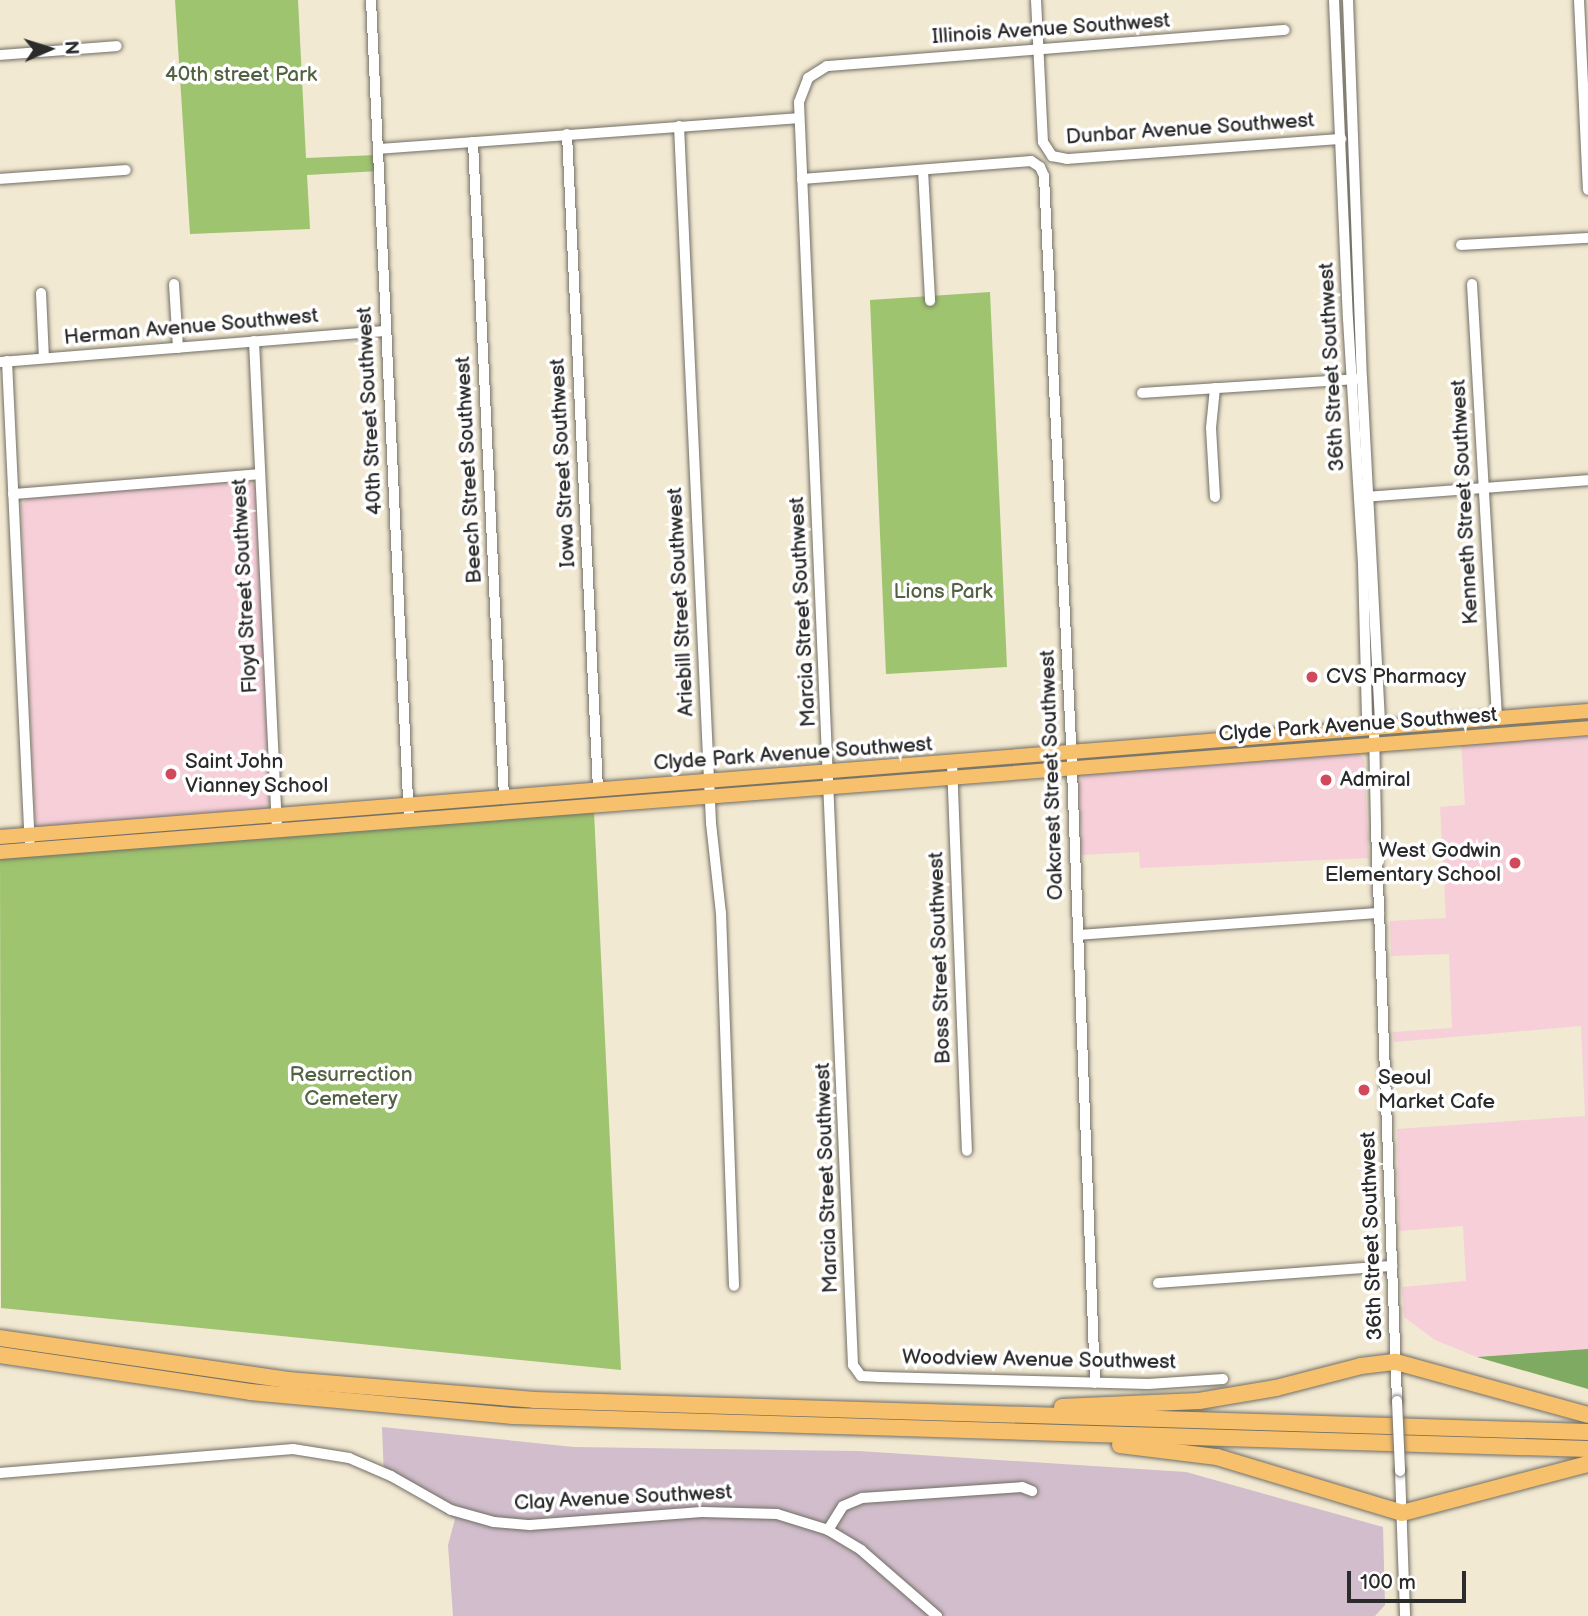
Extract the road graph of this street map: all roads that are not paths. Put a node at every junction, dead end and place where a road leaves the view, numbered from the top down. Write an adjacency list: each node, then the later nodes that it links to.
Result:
1 (371, 0): 16 (street, 40th Street Southwest)
2 (1036, 0): 8 (street)
3 (1334, 0): 14 (street, 36th Street Southwest)
4 (1348, 0): 34 (street, 36th Street Southwest)
5 (1579, 0): 22 (street)
6 (1285, 30): 8 (street, Illinois Avenue Southwest)
7 (117, 46): 9 (street)
8 (1037, 50): 10 (street, Illinois Avenue Southwest); 14 (street, Dunbar Avenue Southwest)
9 (0, 55)
10 (821, 69): 11 (street, Marcia Street Southwest)
11 (799, 118): 12 (street); 21 (street, Marcia Street Southwest)
12 (679, 126): 13 (street); 51 (street, Ariebill Street Southwest)
13 (567, 134): 15 (street); 52 (street, Iowa Street Southwest)
14 (1341, 139): 34 (street, 36th Street Southwest)
15 (473, 142): 16 (street); 53 (street, Beech Street Southwest)
16 (378, 149): 29 (street, 40th Street Southwest)
17 (1040, 167): 19 (street, Dunbar Avenue Southwest); 48 (street, Oakcrest Street Southwest)
18 (126, 170): 20 (street)
19 (923, 170): 21 (street, Dunbar Avenue Southwest); 28 (street)
20 (0, 179)
21 (802, 179): 50 (street, Marcia Street Southwest)
22 (1588, 190)
23 (1588, 238): 24 (street)
24 (1461, 245)
25 (174, 284): 31 (street)
26 (1472, 284): 39 (street, Kenneth Street Southwest)
27 (41, 293): 32 (street)
28 (930, 301)
29 (386, 331): 30 (street, Herman Avenue Southwest); 54 (street, 40th Street Southwest)
30 (254, 341): 31 (street, Herman Avenue Southwest); 37 (street, Floyd Street Southwest)
31 (178, 348): 32 (street, Herman Avenue Southwest)
32 (44, 358): 33 (street, Herman Avenue Southwest)
33 (4, 361): 40 (street)
34 (1357, 379): 35 (street); 42 (street, 36th Street Southwest)
35 (1215, 388): 36 (street); 41 (street)
36 (1142, 393)
37 (259, 474): 40 (street); 55 (street, Floyd Street Southwest)
38 (1588, 480): 39 (street)
39 (1484, 488): 42 (street); 44 (street, Kenneth Street Southwest)
40 (13, 494): 59 (street)
41 (1215, 497)
42 (1364, 497): 46 (street, 36th Street Southwest)
43 (1588, 711): 44 (main road, Clyde Park Avenue Southwest)
44 (1497, 719): 46 (main road, Clyde Park Avenue Southwest)
45 (1588, 728): 47 (main road, Clyde Park Avenue Southwest)
46 (1374, 730): 47 (street, 36th Street Southwest); 48 (main road, Clyde Park Avenue Southwest)
47 (1374, 746): 48 (main road, Clyde Park Avenue Southwest); 61 (street, 36th Street Southwest)
48 (1071, 761): 49 (main road, Clyde Park Avenue Southwest); 62 (street, Oakcrest Street Southwest)
49 (952, 770): 50 (main road, Clyde Park Avenue Southwest); 63 (street, Boss Street Southwest)
50 (829, 779): 51 (main road, Clyde Park Avenue Southwest); 72 (street, Marcia Street Southwest)
51 (709, 788): 52 (main road, Clyde Park Avenue Southwest); 56 (main road, Clyde Park Avenue Southwest); 66 (street, Ariebill Street Southwest)
52 (598, 789): 53 (main road, Clyde Park Avenue Southwest)
53 (503, 797): 54 (main road, Clyde Park Avenue Southwest)
54 (408, 804): 55 (main road, Clyde Park Avenue Southwest); 56 (street, 40th Street Southwest)
55 (276, 814): 57 (street, Floyd Street Southwest); 59 (main road, Clyde Park Avenue Southwest)
56 (409, 820): 57 (main road, Clyde Park Avenue Southwest)
57 (276, 829): 59 (main road, Clyde Park Avenue Southwest)
58 (0, 837): 59 (main road, Clyde Park Avenue Southwest)
59 (30, 842): 60 (main road, Clyde Park Avenue Southwest)
60 (0, 852)
61 (1379, 913): 62 (street); 64 (street, 36th Street Southwest)
62 (1078, 935): 74 (street, Oakcrest Street Southwest)
63 (967, 1151)
64 (1392, 1266): 65 (street); 70 (street, 36th Street Southwest)
65 (1157, 1283)
66 (734, 1286)
67 (0, 1336): 75 (highway)
68 (0, 1355): 71 (highway)
69 (0, 1362): 71 (highway)
70 (1396, 1362): 75 (highway); 76 (highway); 83 (street, 36th Street Southwest, bridge)
71 (91, 1370): 77 (highway)
72 (856, 1373): 74 (street, Woodview Avenue Southwest)
73 (1223, 1379): 74 (street, Woodview Avenue Southwest)
74 (1095, 1383)
75 (959, 1414): 78 (highway)
76 (1588, 1415)
77 (992, 1432): 79 (highway); 83 (highway)
78 (1588, 1432)
79 (1588, 1449)
80 (1588, 1464): 83 (highway)
81 (0, 1473): 84 (street, Clay Avenue Southwest)
82 (1032, 1491): 84 (street)
83 (1402, 1513): 86 (street, 36th Street Southwest)
84 (828, 1530): 85 (street, Clay Avenue Southwest)
85 (937, 1616)
86 (1405, 1616)

